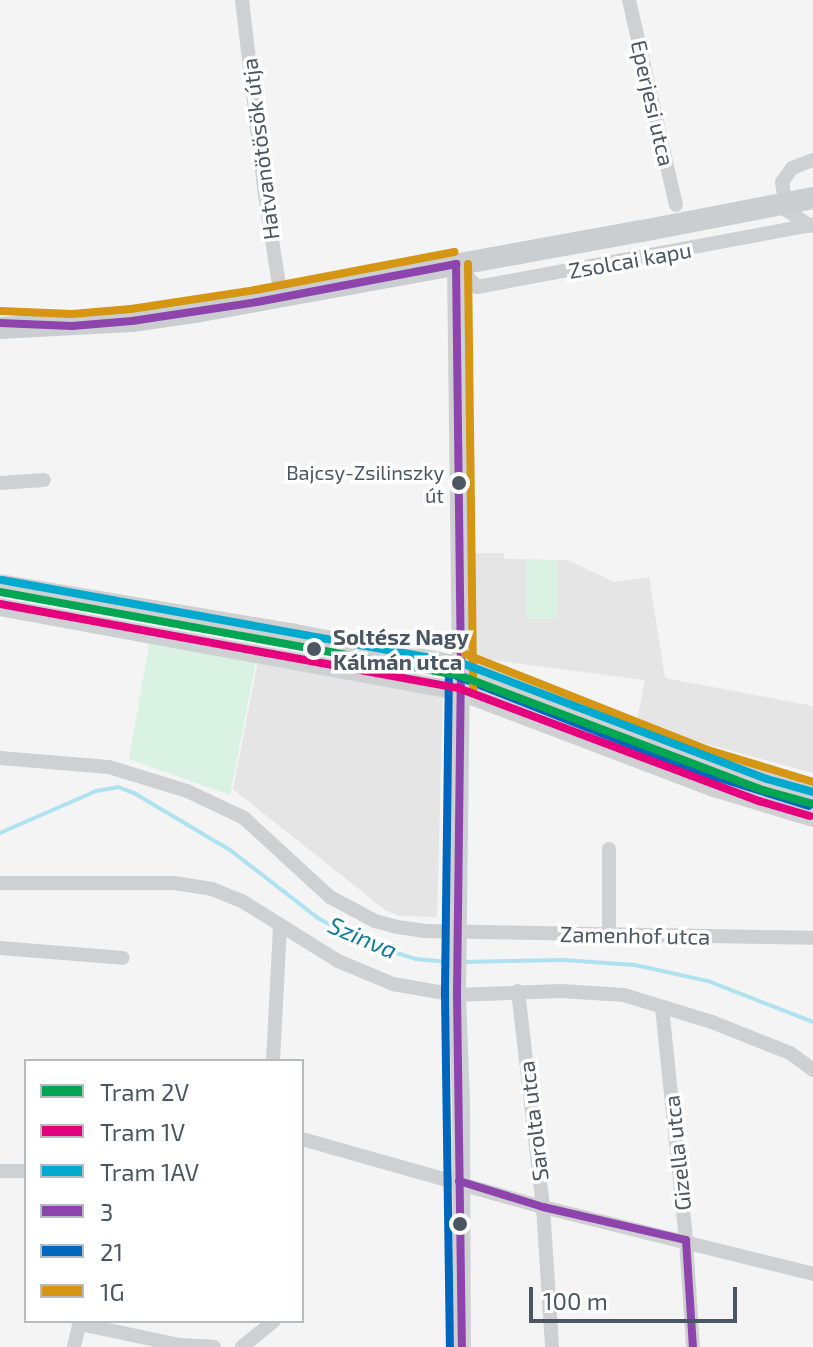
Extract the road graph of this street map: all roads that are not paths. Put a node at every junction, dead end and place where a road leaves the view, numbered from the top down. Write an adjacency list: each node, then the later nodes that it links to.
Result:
1 (242, 0): 8 (street, Hatvanötösök útja)
2 (629, 0): 5 (street, Eperjesi utca)
3 (813, 160): 6 (street)
4 (813, 198): 7 (main road, Zsolcai kapu, bridge)
5 (676, 205)
6 (811, 226): 7 (street, Zsolcai kapu)
7 (456, 264): 8 (main road, Zsolcai kapu); 14 (street)
8 (281, 297): 9 (main road, Zsolcai kapu)
9 (6, 326)
10 (44, 480): 11 (street)
11 (0, 483)
12 (0, 583): 14 (street)
13 (0, 607): 15 (street)
14 (461, 665): 15 (street); 17 (street)
15 (461, 692): 18 (street); 24 (street)
16 (0, 758): 24 (street, Zamenhof utca)
17 (813, 795)
18 (813, 818)
19 (609, 849): 22 (street)
20 (0, 883): 21 (street)
21 (280, 927): 27 (street); 30 (street)
22 (609, 934): 23 (street, Zamenhof utca); 24 (street, Zamenhof utca)
23 (813, 938)
24 (457, 941): 27 (street)
25 (0, 948): 26 (street)
26 (123, 958)
27 (457, 988): 28 (street); 35 (street)
28 (518, 991): 29 (street); 36 (street, Sarolta utca)
29 (662, 1007): 31 (street); 37 (street, Gizella utca)
30 (273, 1059)
31 (813, 1070)
32 (304, 1140): 35 (street)
33 (0, 1171): 34 (street)
34 (24, 1171)
35 (459, 1181): 36 (street); 45 (street)
36 (543, 1207): 37 (street); 46 (street, Sarolta utca)
37 (686, 1240): 38 (street); 47 (street, Gizella utca)
38 (813, 1274)
39 (80, 1323): 42 (street)
40 (84, 1323): 43 (street)
41 (272, 1323): 44 (street)
42 (74, 1347)
43 (214, 1347)
44 (242, 1347)
45 (462, 1347)
46 (552, 1347)
47 (693, 1347)

